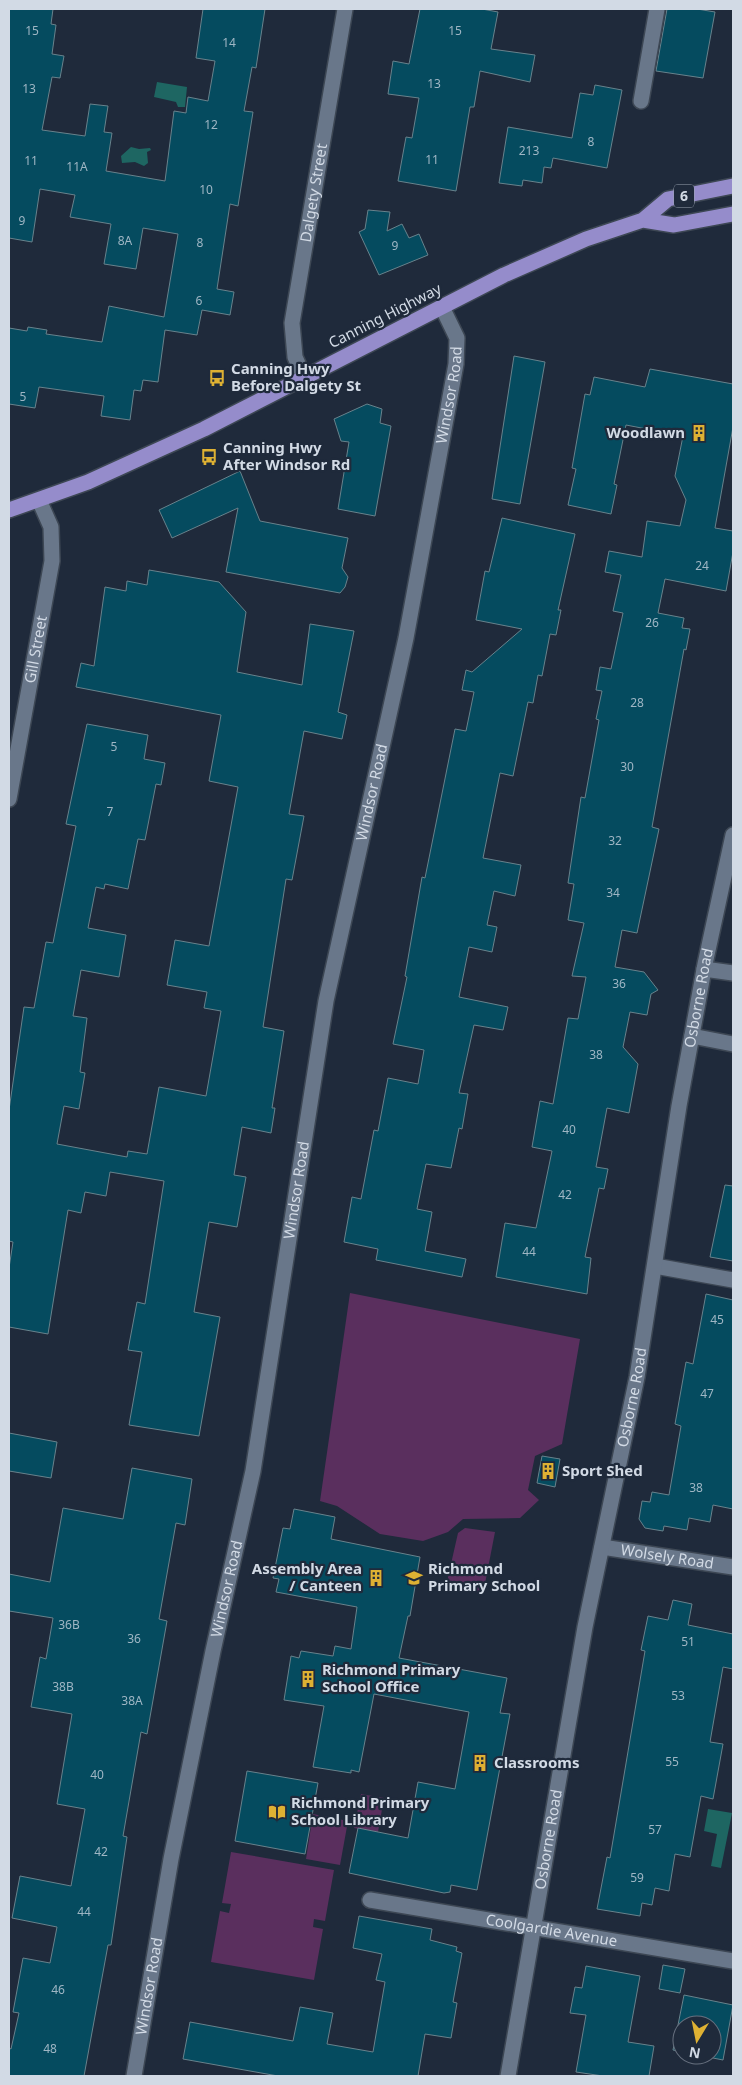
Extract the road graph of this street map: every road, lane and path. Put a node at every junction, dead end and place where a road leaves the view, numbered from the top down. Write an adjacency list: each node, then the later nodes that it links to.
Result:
1 (345, 9): 8 (street, Dalgety Street)
2 (657, 9): 3 (street)
3 (641, 101)
4 (733, 186): 6 (highway, Canning Highway / 6)
5 (733, 214): 6 (highway, Canning Highway / 6)
6 (643, 220): 7 (highway, Canning Highway / 6)
7 (442, 307): 8 (highway, Canning Highway / 6); 24 (street, Windsor Road)
8 (304, 377): 9 (highway, Canning Highway / 6)
9 (39, 500): 10 (highway, Canning Highway / 6); 11 (street, Gill Street)
10 (9, 510)
11 (9, 799)
12 (733, 835): 13 (street, Osborne Road)
13 (704, 969): 14 (street); 15 (street, Osborne Road)
14 (733, 973)
15 (692, 1036): 16 (street); 17 (street, Osborne Road)
16 (733, 1044)
17 (655, 1266): 18 (street); 19 (street, Osborne Road)
18 (733, 1280)
19 (602, 1547): 20 (street, Wolsely Road); 22 (street, Osborne Road)
20 (733, 1567)
21 (370, 1900): 22 (street, Coolgardie Avenue)
22 (533, 1927): 23 (street, Coolgardie Avenue); 25 (street, Osborne Road)
23 (733, 1961)
24 (134, 2076)
25 (508, 2076)

